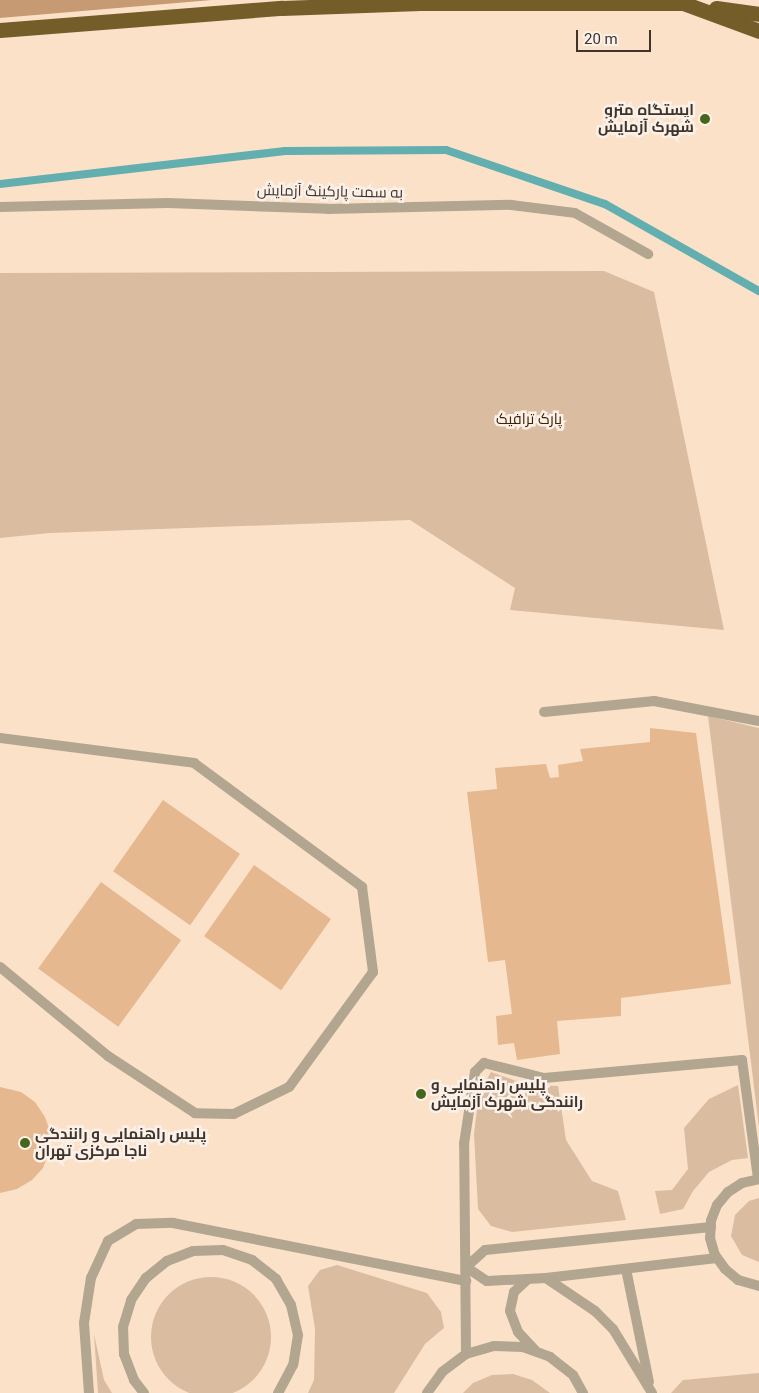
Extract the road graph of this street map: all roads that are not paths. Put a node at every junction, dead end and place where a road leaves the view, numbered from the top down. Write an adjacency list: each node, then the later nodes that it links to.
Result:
1 (666, 0): 2 (highway)
2 (683, 3): 3 (highway); 4 (highway); 5 (highway)
3 (759, 14)
4 (0, 30)
5 (759, 30)
6 (0, 207): 7 (lane, به سمت پارکینگ آزمایش)
7 (648, 254)
8 (544, 712): 9 (lane)
9 (759, 721)
10 (0, 738): 11 (lane)
11 (0, 967)
12 (759, 1178): 13 (lane); 17 (lane)
13 (711, 1227): 16 (lane); 17 (lane)
14 (226, 1234): 15 (lane); 21 (lane); 25 (lane)
15 (223, 1250): 26 (lane); 27 (lane)
16 (717, 1258): 18 (lane); 22 (lane)
17 (466, 1266): 20 (lane); 21 (lane)
18 (626, 1269): 19 (lane); 30 (lane)
19 (546, 1278): 20 (lane); 30 (lane)
20 (528, 1279): 23 (lane)
21 (466, 1281): 24 (lane)
22 (759, 1286)
23 (538, 1352): 24 (lane); 29 (lane)
24 (466, 1354): 28 (lane)
25 (89, 1393)
26 (144, 1393)
27 (278, 1393)
28 (427, 1393)
29 (584, 1393)
30 (652, 1393)

